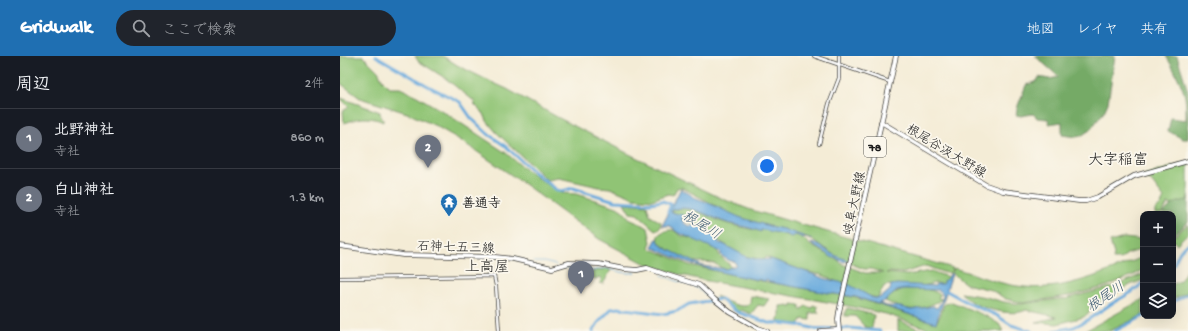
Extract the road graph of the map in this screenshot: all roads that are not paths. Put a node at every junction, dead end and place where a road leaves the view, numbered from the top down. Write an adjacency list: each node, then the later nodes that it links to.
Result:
1 (814, 56): 4 (street)
2 (838, 56): 4 (street)
3 (896, 56): 5 (main road, 岐阜大野線 / 78)
4 (839, 64): 5 (street); 7 (street)
5 (890, 82): 6 (main road, 岐阜大野線 / 78)
6 (881, 122): 8 (main road, 根尾谷汲大野線); 11 (main road, 岐阜大野線 / 78)
7 (819, 144)
8 (1188, 161)
9 (340, 246): 13 (main road, 石神七五三線)
10 (340, 278): 12 (street)
11 (838, 329): 14 (main road)
12 (499, 331)
13 (767, 331)
14 (820, 331)

